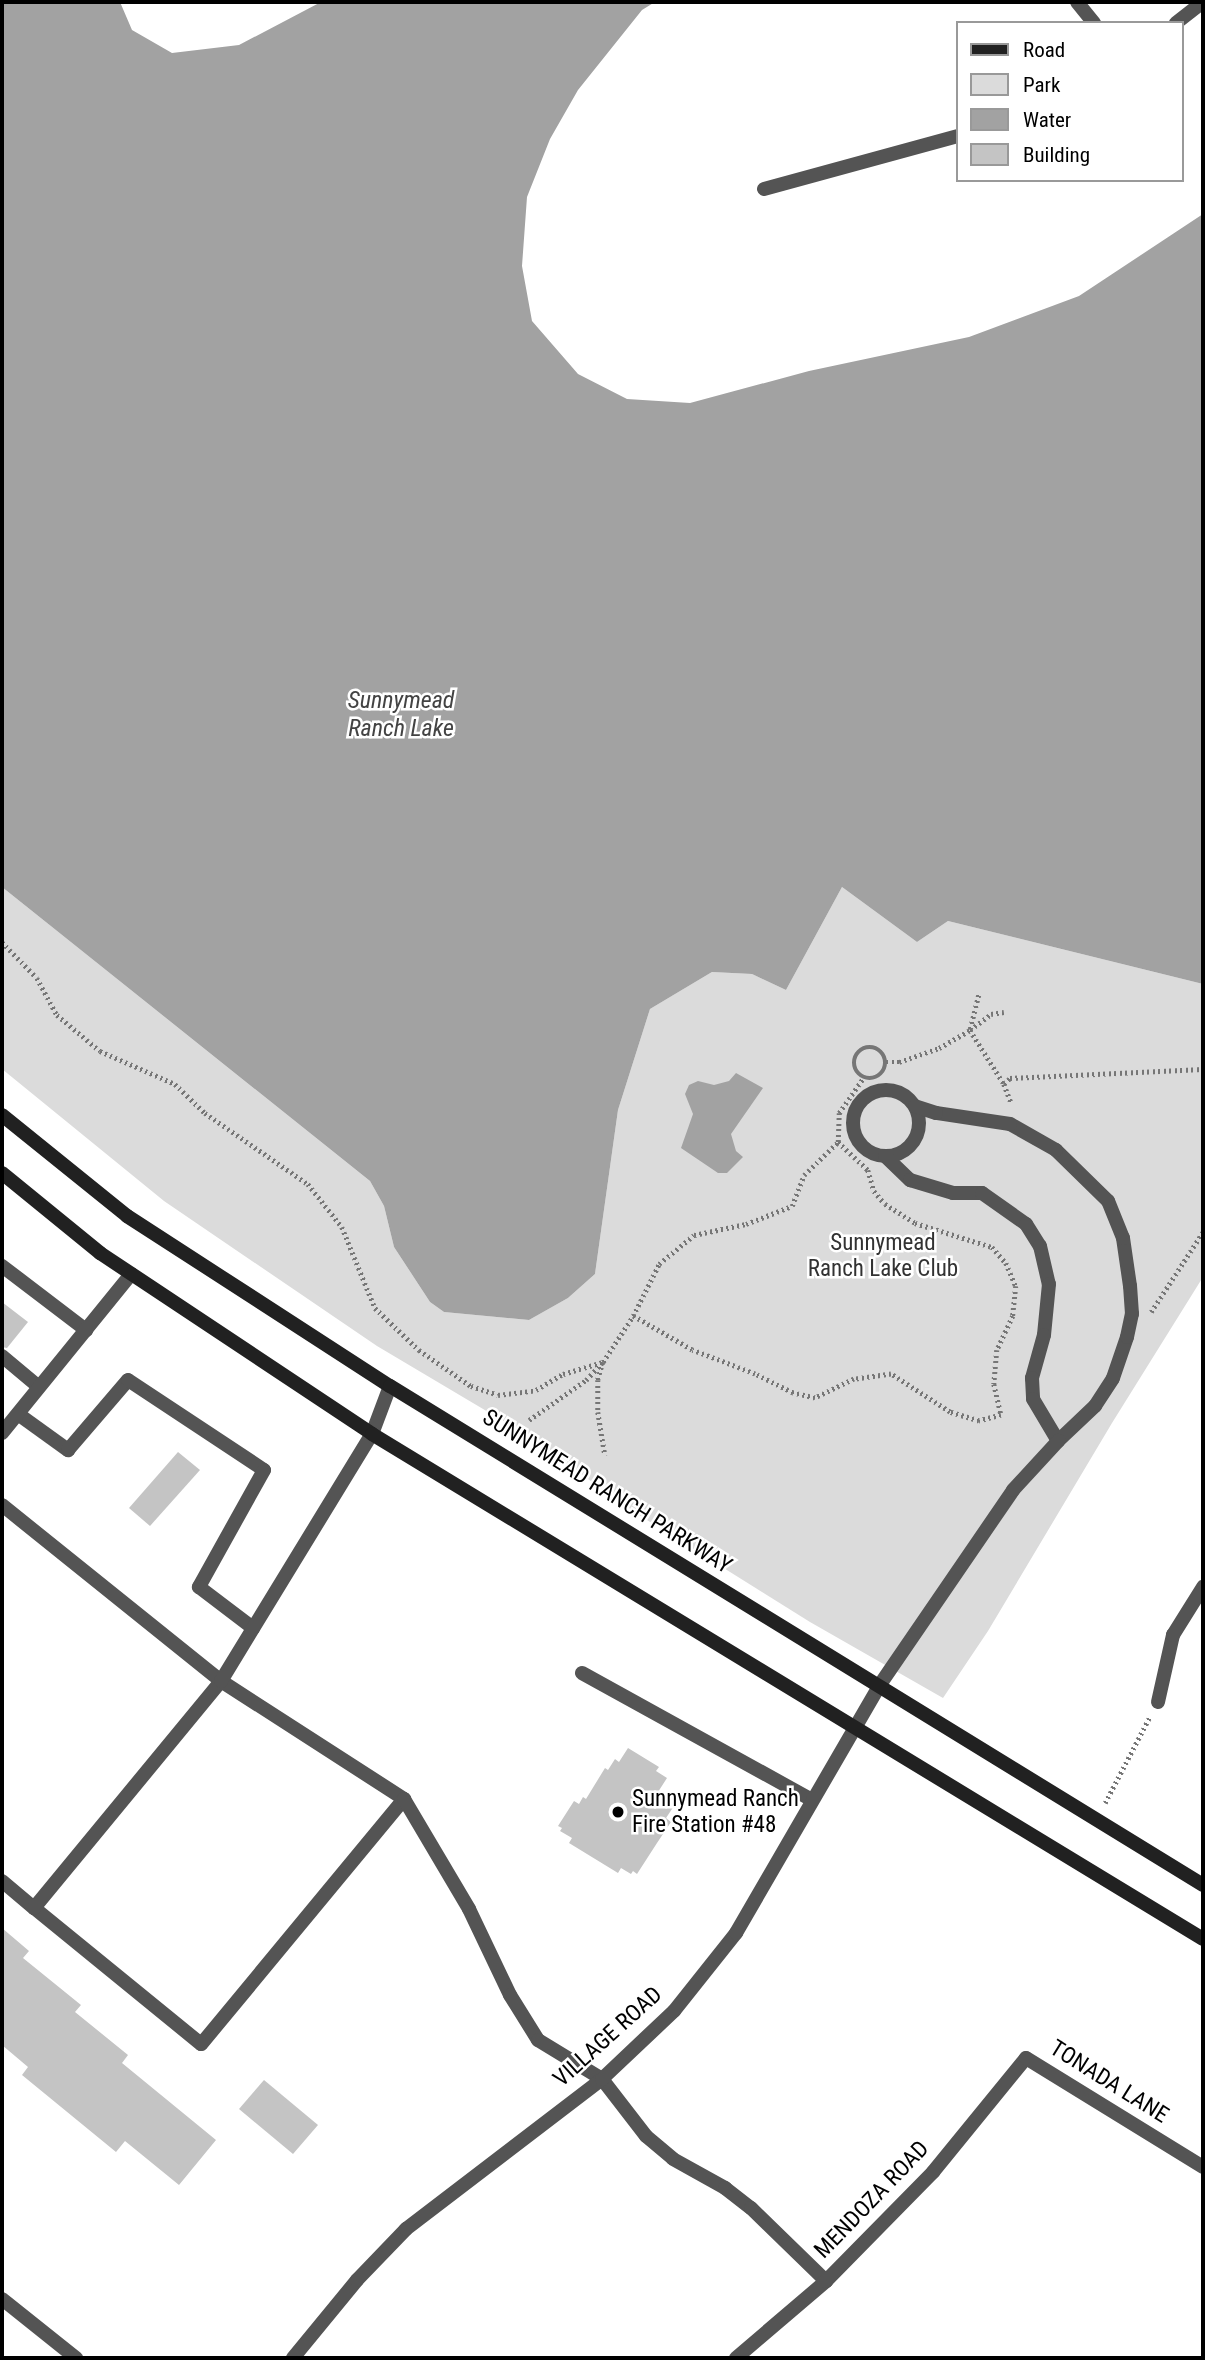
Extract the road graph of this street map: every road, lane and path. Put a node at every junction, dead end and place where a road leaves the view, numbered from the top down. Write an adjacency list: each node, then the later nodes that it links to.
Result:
1 (1077, 2): 3 (street)
2 (1203, 2): 4 (street)
3 (1092, 21)
4 (1179, 21)
5 (956, 137): 6 (street)
6 (764, 189)
7 (2, 942): 28 (path)
8 (979, 992): 10 (path)
9 (1004, 1012): 10 (path)
10 (970, 1030): 11 (path); 14 (path)
11 (887, 1062): 13 (path); 13 (path)
12 (1203, 1069): 14 (path)
13 (864, 1077): 18 (path)
14 (1004, 1084): 15 (path)
15 (1011, 1102)
16 (915, 1106): 19 (street); 19 (street); 35 (street, VILLAGE ROAD)
17 (2, 1115): 29 (main road, SUNNYMEAD RANCH PARKWAY)
18 (838, 1142): 25 (path); 25 (path)
19 (885, 1156): 35 (street)
20 (2, 1173): 23 (main road)
21 (1203, 1232): 24 (path)
22 (2, 1266): 26 (street)
23 (131, 1274): 26 (street); 34 (main road)
24 (1150, 1313)
25 (633, 1316): 28 (path)
26 (86, 1330): 30 (street)
27 (2, 1356): 30 (street)
28 (603, 1362): 32 (path); 36 (path)
29 (390, 1386): 34 (street); 42 (main road, SUNNYMEAD RANCH PARKWAY)
30 (39, 1387): 31 (street)
31 (18, 1413): 33 (street); 39 (street)
32 (529, 1420)
33 (2, 1433)
34 (372, 1434): 39 (street); 44 (main road)
35 (1058, 1441): 42 (street, VILLAGE ROAD)
36 (605, 1455)
37 (2, 1505): 41 (street)
38 (1203, 1587): 43 (street)
39 (253, 1628): 41 (street)
40 (582, 1673): 46 (street)
41 (221, 1681): 45 (street); 50 (street)
42 (879, 1686): 44 (street, VILLAGE ROAD); 47 (main road, SUNNYMEAD RANCH PARKWAY)
43 (1158, 1702): 47 (path)
44 (855, 1725): 46 (street, VILLAGE ROAD); 51 (main road)
45 (404, 1799): 50 (street); 53 (street)
46 (812, 1800): 53 (street, VILLAGE ROAD)
47 (1097, 1819): 49 (main road, SUNNYMEAD RANCH PARKWAY)
48 (2, 1881): 50 (street)
49 (1203, 1885)
50 (34, 1908)
51 (1203, 1939)
52 (1026, 2058): 54 (street, TONADA LANE); 55 (street, MENDOZA ROAD)
53 (602, 2079): 55 (street); 58 (street, VILLAGE ROAD)
54 (1203, 2167)
55 (826, 2281): 59 (street, MENDOZA ROAD)
56 (2, 2299): 57 (street)
57 (76, 2358)
58 (293, 2358)
59 (736, 2358)

